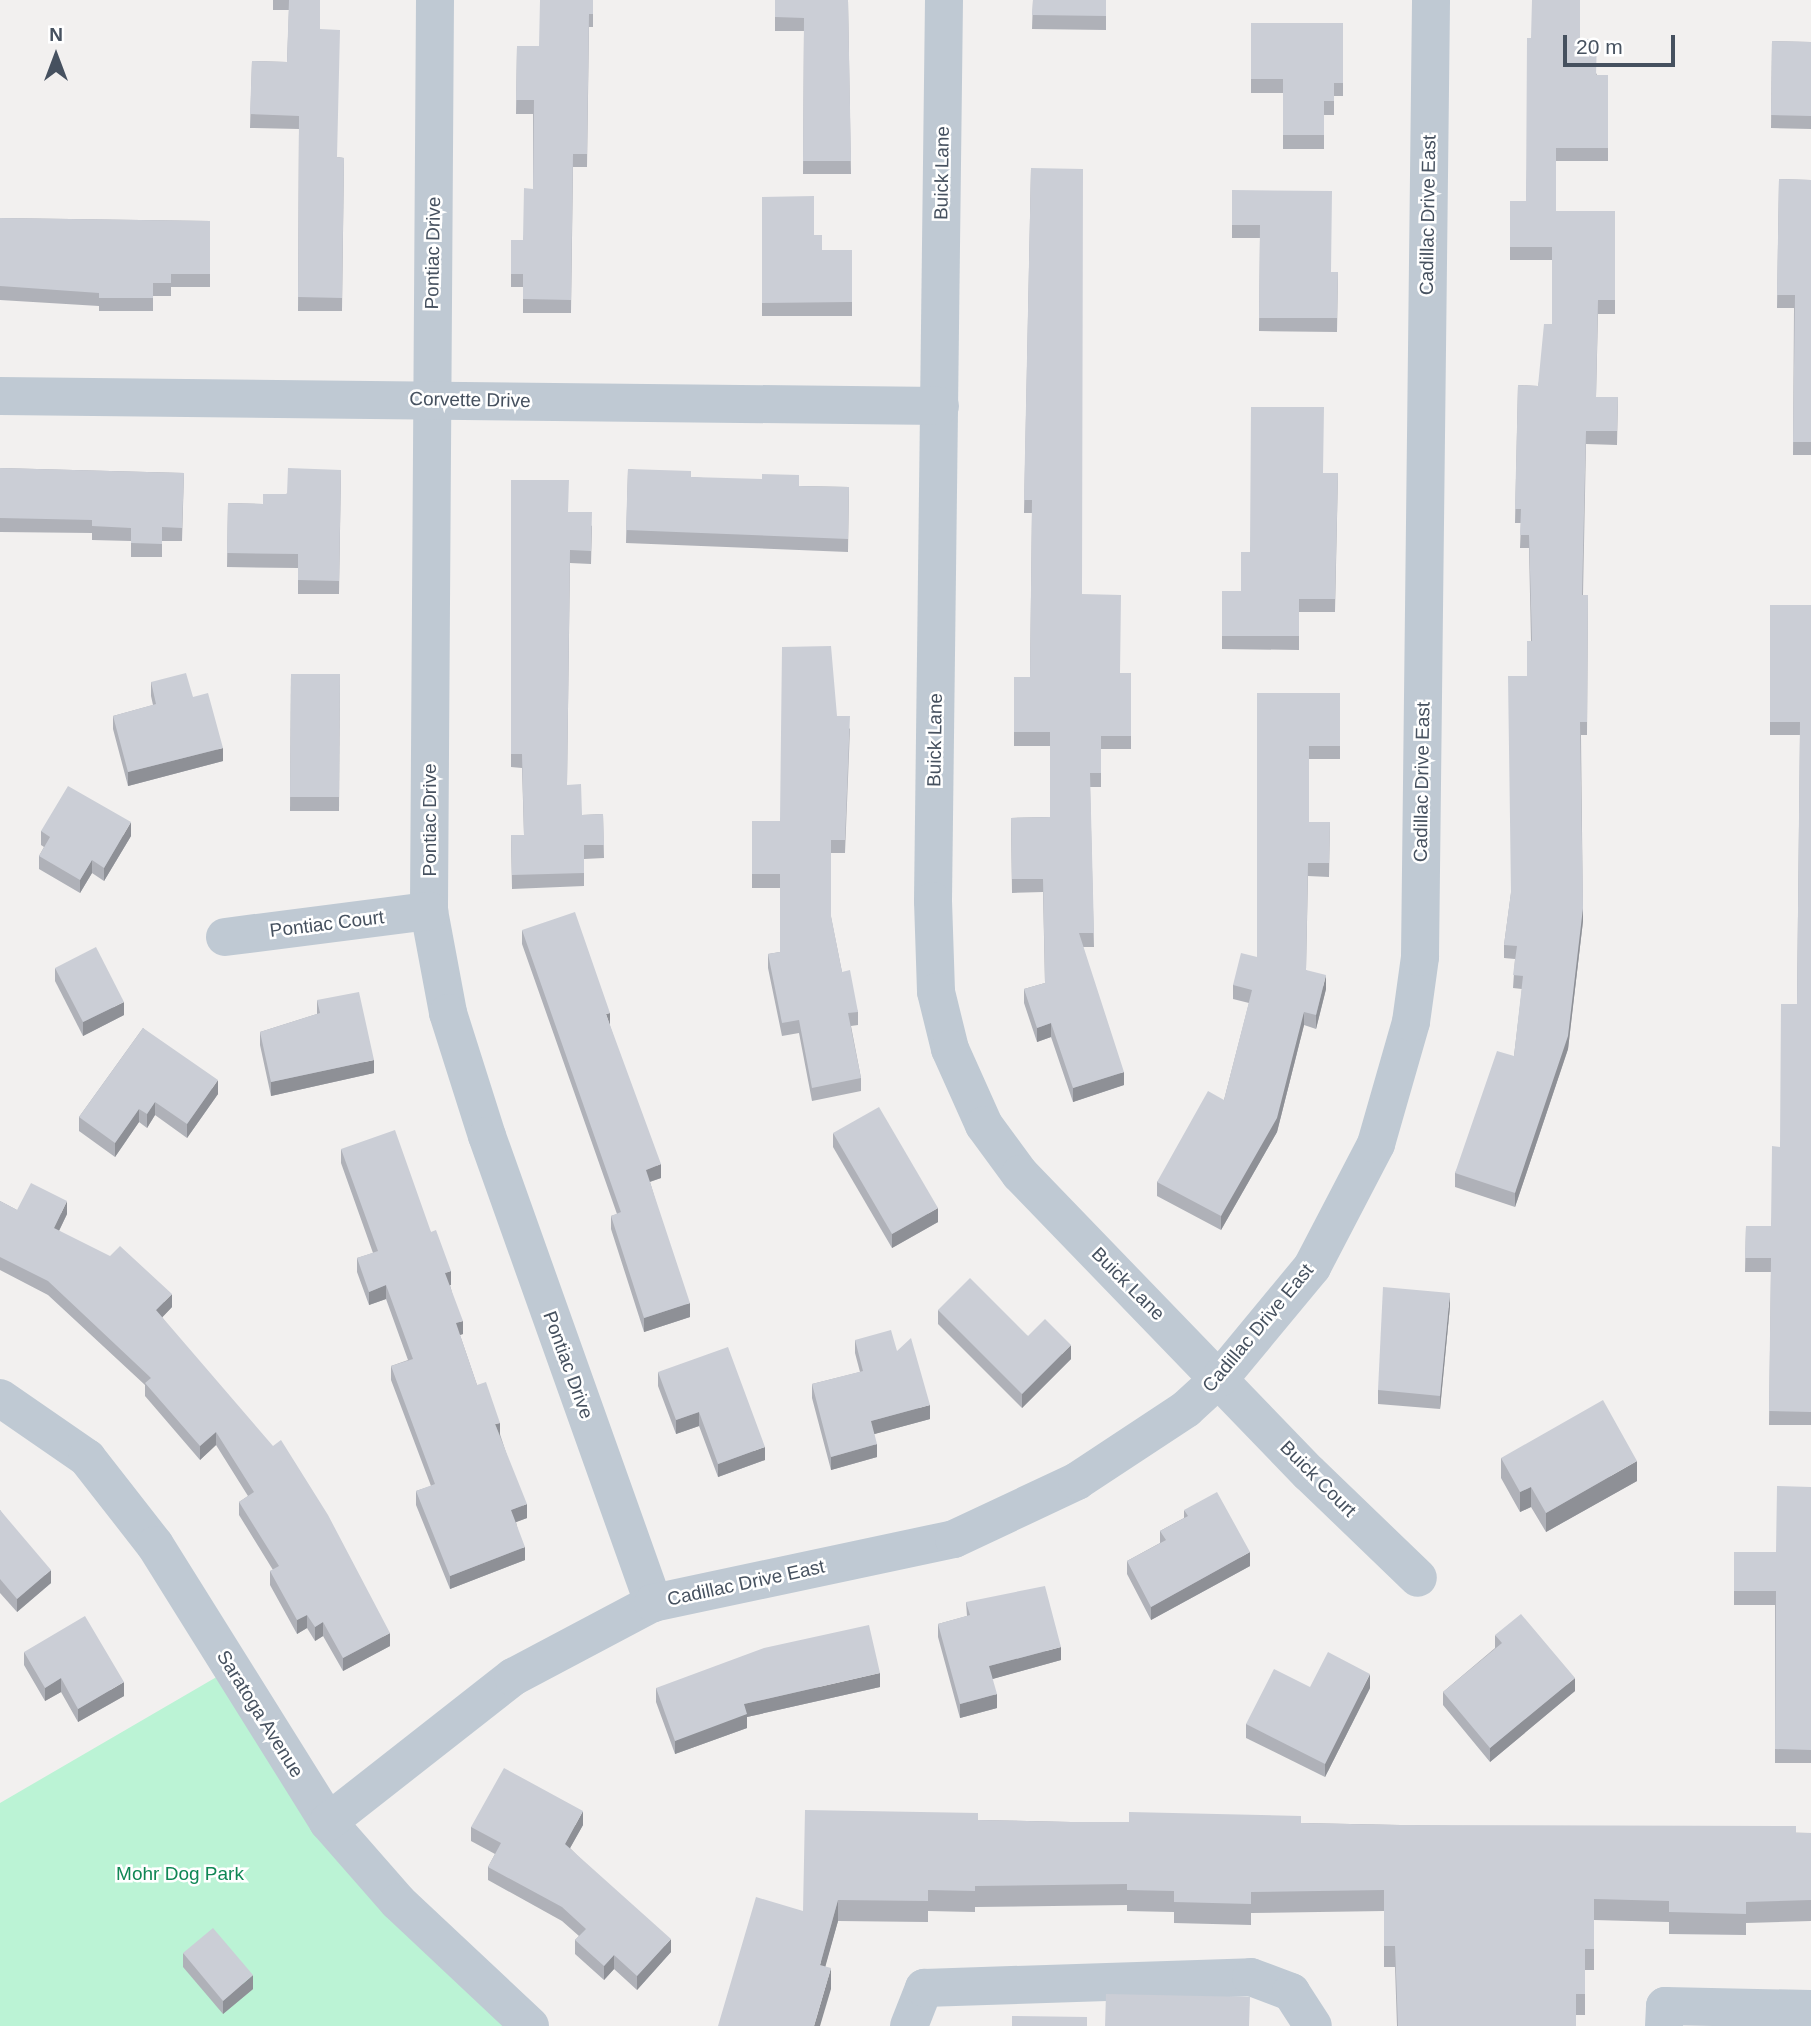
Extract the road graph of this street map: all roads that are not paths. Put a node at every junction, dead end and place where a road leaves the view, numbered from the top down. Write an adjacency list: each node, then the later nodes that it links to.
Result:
1 (435, 0): 5 (street, Pontiac Drive)
2 (944, 0): 6 (street, Buick Lane)
3 (1431, 0): 9 (street, Cadillac Drive East)
4 (0, 396): 5 (street, Corvette Drive)
5 (431, 400): 6 (street, Corvette Drive); 7 (street, Pontiac Drive)
6 (940, 407): 9 (street, Buick Lane)
7 (429, 911): 8 (street, Pontiac Court); 12 (street, Pontiac Drive)
8 (225, 937)
9 (1221, 1377): 11 (street, Buick Court); 12 (street, Cadillac Drive East)
10 (0, 1398): 13 (street, Saratoga Avenue)
11 (1419, 1578)
12 (653, 1603): 13 (street, Cadillac Drive East)
13 (328, 1822): 15 (street, Saratoga Avenue)
14 (1811, 2009): 18 (street)
15 (530, 2026)
16 (909, 2026): 17 (street)
17 (1313, 2026)
18 (1664, 2026)

